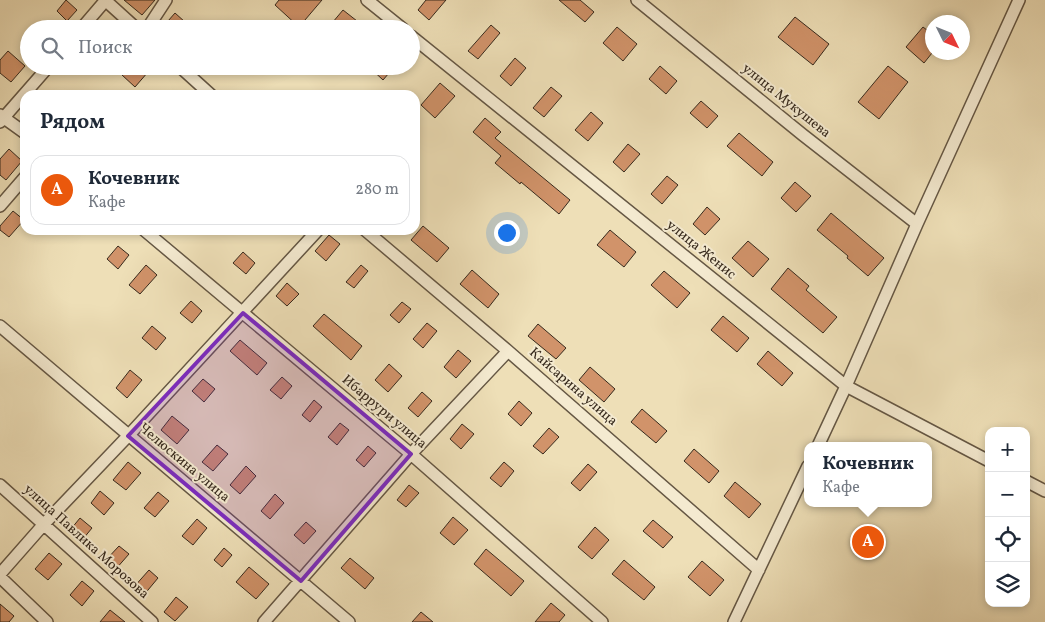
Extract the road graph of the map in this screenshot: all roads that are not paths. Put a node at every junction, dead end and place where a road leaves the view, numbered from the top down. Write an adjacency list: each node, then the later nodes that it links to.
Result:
1 (105, 0): 6 (street); 7 (street)
2 (166, 0): 8 (street)
3 (367, 0): 9 (street)
4 (637, 0): 20 (street, улица Мукушева)
5 (1019, 0): 20 (street)
6 (88, 20)
7 (127, 20)
8 (153, 20)
9 (392, 20)
10 (420, 43): 27 (street, улица Женис)
11 (40, 75): 13 (street)
12 (189, 75): 14 (street)
13 (26, 90)
14 (206, 90)
15 (20, 97): 16 (street)
16 (1, 118): 17 (street)
17 (20, 130)
18 (20, 183): 19 (street)
19 (0, 206)
20 (917, 224): 27 (street)
21 (150, 235): 24 (street, Ибаррури улица)
22 (313, 235): 24 (street)
23 (371, 235): 26 (street, Кайсарина улица)
24 (243, 313): 28 (street); 30 (street, Ибаррури улица)
25 (0, 326): 28 (street, Челюскина улица)
26 (508, 351): 30 (street); 37 (street, Кайсарина улица)
27 (846, 386): 29 (street); 31 (street, улица Женис)
28 (128, 436): 36 (street); 39 (street, Челюскина улица)
29 (820, 442)
30 (411, 454): 39 (street); 44 (street, Ибаррури улица)
31 (985, 460)
32 (804, 474): 37 (street)
33 (1030, 483): 35 (street)
34 (0, 484): 36 (street, улица Павлика Морозова)
35 (1045, 491)
36 (44, 524): 38 (street); 41 (street, улица Павлика Морозова)
37 (758, 570): 45 (street)
38 (0, 576): 40 (street)
39 (301, 581): 42 (street); 43 (street, Челюскина улица)
40 (47, 622)
41 (152, 622)
42 (264, 622)
43 (349, 622)
44 (602, 622)
45 (734, 622)

